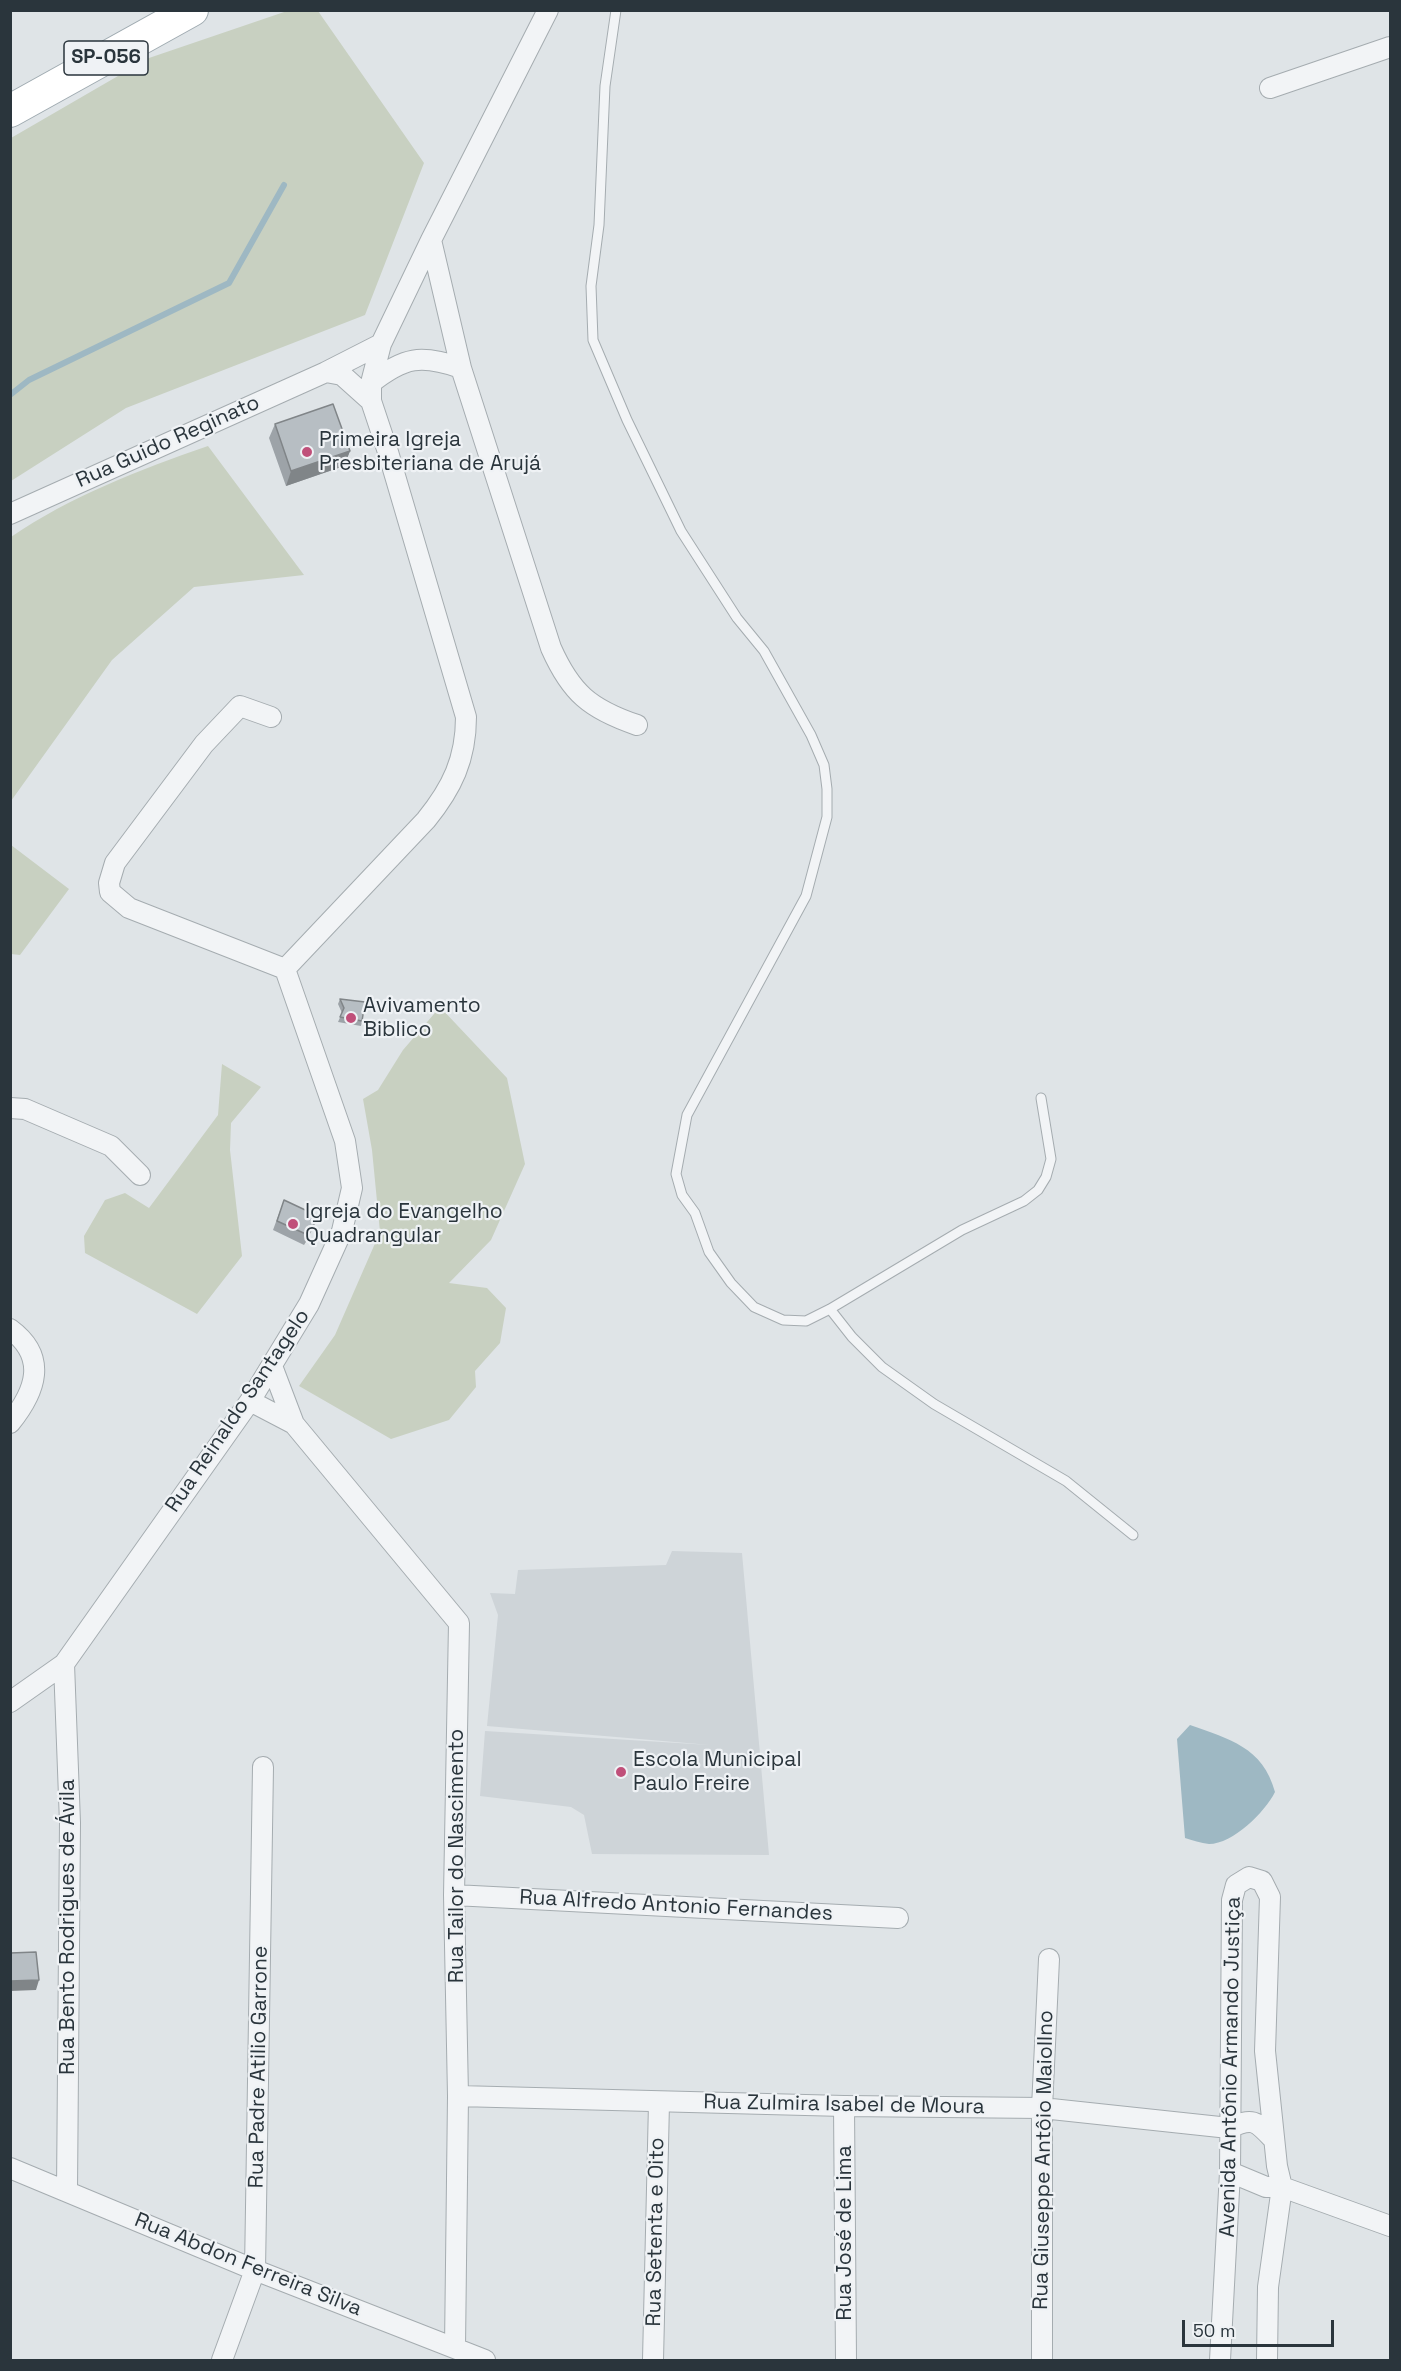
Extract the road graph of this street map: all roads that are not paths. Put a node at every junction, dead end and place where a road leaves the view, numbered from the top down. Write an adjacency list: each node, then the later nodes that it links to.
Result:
1 (192, 10): 6 (main road, SP-056)
2 (548, 10): 7 (street)
3 (616, 10): 19 (lane)
4 (1390, 47): 5 (street)
5 (1270, 88)
6 (14, 108)
7 (431, 240): 8 (street); 9 (street)
8 (381, 344): 10 (street, Rua Guido Reginato); 11 (street)
9 (461, 368): 11 (street); 14 (street)
10 (326, 372): 11 (street); 12 (street, Rua Guido Reginato)
11 (371, 392): 15 (street)
12 (10, 514)
13 (271, 717): 15 (street)
14 (637, 725)
15 (285, 969): 21 (street, Rua Reinaldo Santagelo)
16 (1041, 1098): 19 (lane)
17 (10, 1108): 18 (street)
18 (140, 1175)
19 (830, 1310): 25 (lane)
20 (10, 1329): 23 (street)
21 (272, 1366): 22 (street, Rua Reinaldo Santagelo); 24 (street, Rua Tailor do Nascimento)
22 (250, 1401): 24 (street, Rua Tailor do Nascimento); 26 (street, Rua Reinaldo Santagelo)
23 (10, 1423)
24 (294, 1424): 29 (street, Rua Tailor do Nascimento)
25 (1133, 1535)
26 (64, 1664): 27 (street, Rua Reinaldo Santagelo); 41 (street, Rua Bento Rodrigues de Ávila)
27 (10, 1702)
28 (264, 1767): 43 (street, Rua Padre Atilio Garrone)
29 (454, 1895): 30 (street, Rua Alfredo Antonio Fernandes); 32 (street, Rua Tailor do Nascimento)
30 (898, 1918)
31 (1049, 1959): 35 (street, Rua Giuseppe Antôio Maiollno)
32 (458, 2096): 33 (street, Rua Zulmira Isabel de Moura); 44 (street, Rua Tailor do Nascimento)
33 (660, 2103): 34 (street, Rua Zulmira Isabel de Moura); 47 (street, Rua Setenta e Oito)
34 (844, 2106): 35 (street, Rua Zulmira Isabel de Moura); 48 (street, Rua José de Lima)
35 (1042, 2108): 36 (street, Rua Zulmira Isabel de Moura); 49 (street, Rua Giuseppe Antôio Maiollno)
36 (1229, 2128): 37 (street, Rua Zulmira Isabel de Moura); 37 (street, Avenida Antônio Armando Justiça); 39 (street, Avenida Antônio Armando Justiça)
37 (1274, 2140): 40 (street)
38 (10, 2168): 41 (street, Rua Abdon Ferreira Silva)
39 (1230, 2172): 40 (street); 50 (street, Avenida Antônio Armando Justiça)
40 (1281, 2187): 42 (street); 51 (street)
41 (67, 2191): 43 (street, Rua Abdon Ferreira Silva)
42 (1390, 2226)
43 (255, 2270): 44 (street, Rua Abdon Ferreira Silva); 45 (street, Rua Padre Atilio Garrone)
44 (455, 2348): 46 (street, Rua Abdon Ferreira Silva)
45 (222, 2361)
46 (485, 2361)
47 (653, 2361)
48 (846, 2361)
49 (1042, 2361)
50 (1220, 2361)
51 (1267, 2361)

